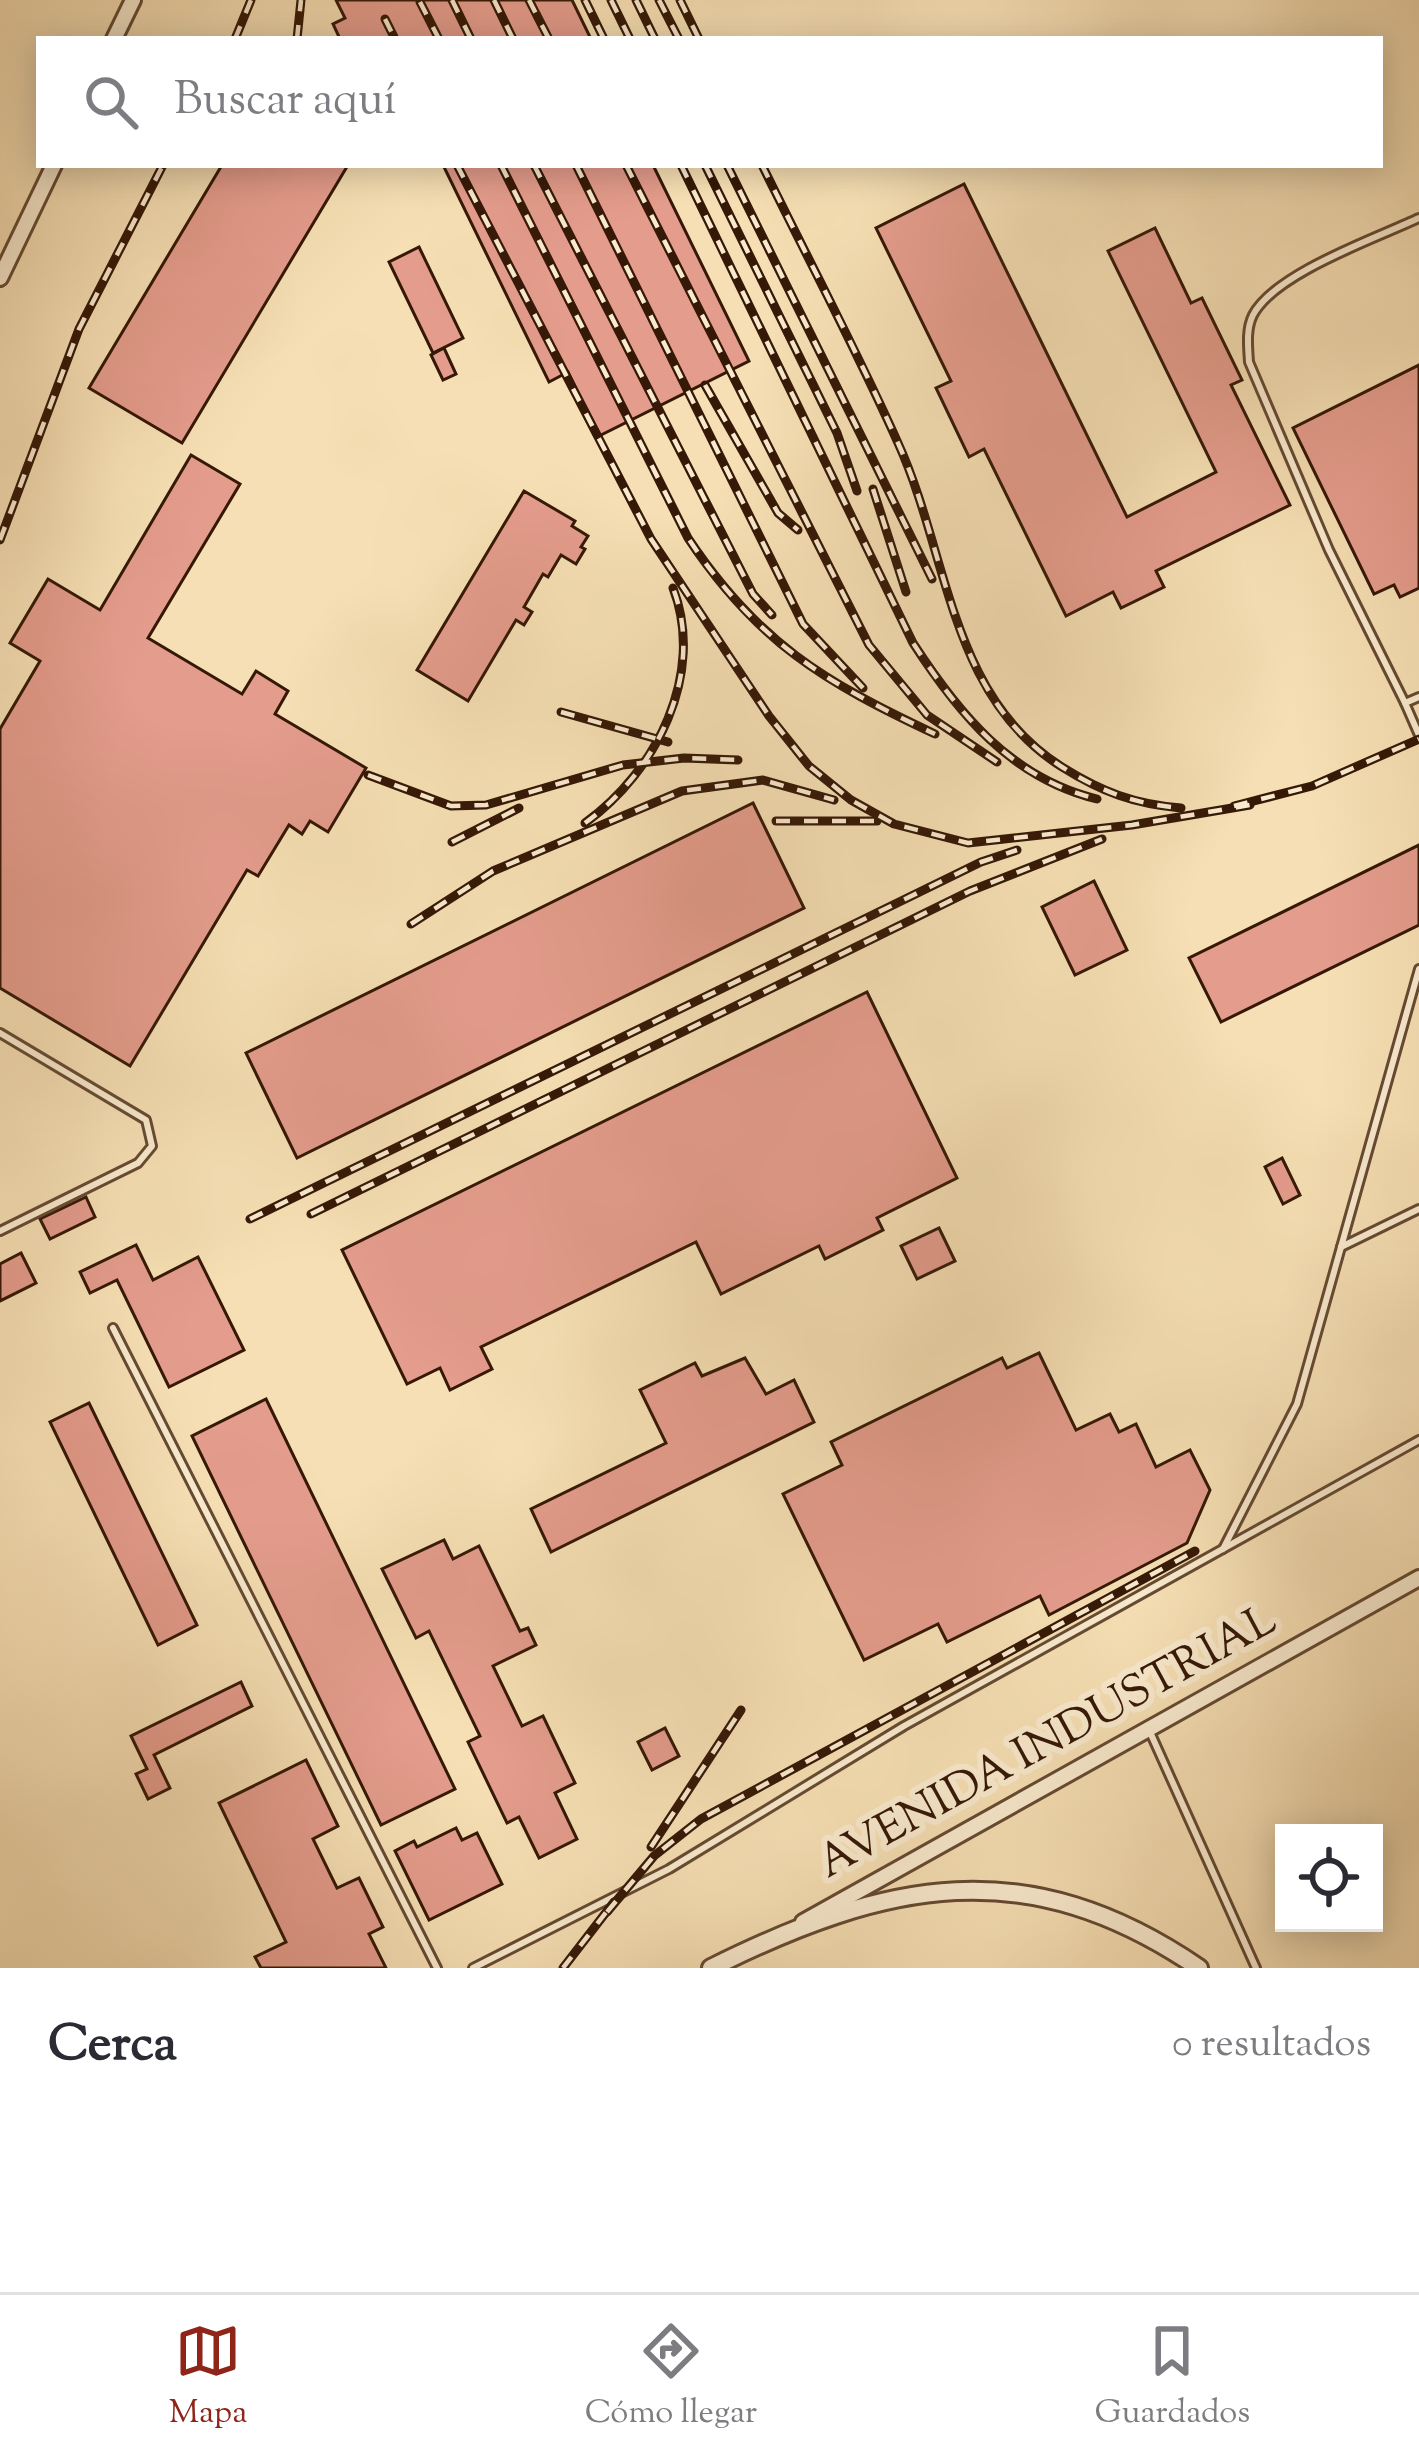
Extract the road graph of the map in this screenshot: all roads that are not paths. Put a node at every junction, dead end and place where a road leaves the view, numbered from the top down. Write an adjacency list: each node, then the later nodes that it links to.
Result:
1 (133, 0): 2 (street)
2 (115, 36)
3 (53, 168): 5 (street)
4 (1419, 218): 7 (lane)
5 (0, 278)
6 (1419, 698): 7 (lane)
7 (1405, 703): 8 (lane)
8 (1419, 735)
9 (1419, 969): 13 (lane)
10 (0, 1034): 12 (lane)
11 (1419, 1209): 13 (lane)
12 (0, 1231)
13 (1339, 1248): 16 (lane)
14 (113, 1328): 20 (lane)
15 (1419, 1440): 16 (lane)
16 (1222, 1551): 21 (lane)
17 (1419, 1578): 18 (street, AVENIDA INDUSTRIAL)
18 (1149, 1729): 19 (street, AVENIDA INDUSTRIAL); 24 (lane)
19 (793, 1927): 22 (street, AVENIDA INDUSTRIAL); 23 (street)
20 (437, 1968)
21 (473, 1968)
22 (711, 1968)
23 (1199, 1968)
24 (1256, 1968)

